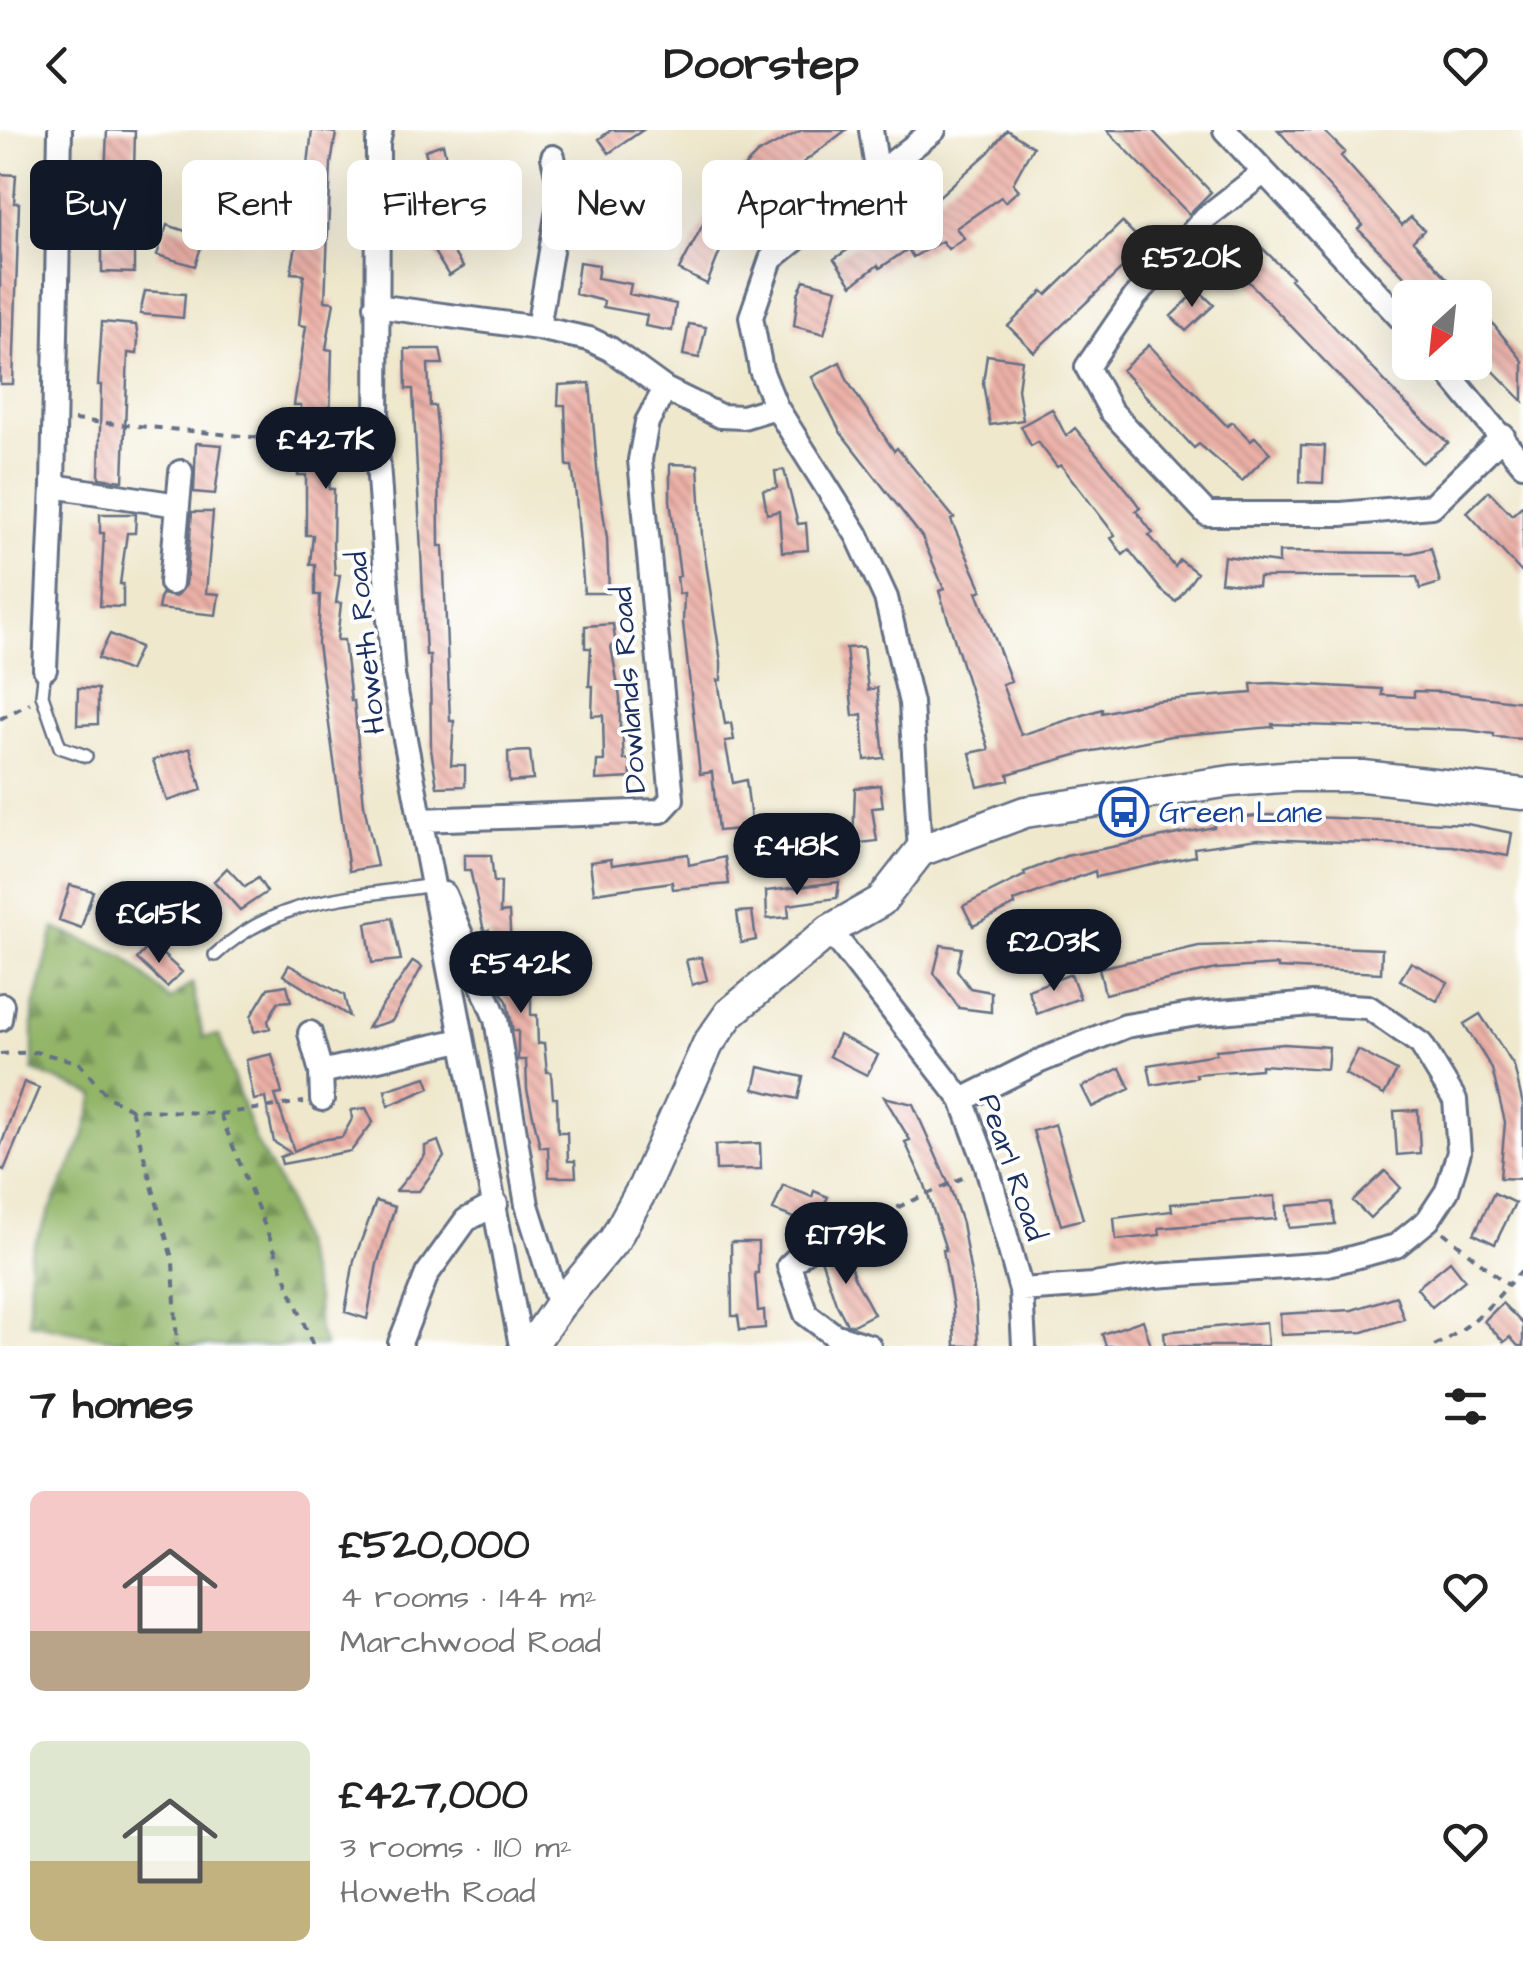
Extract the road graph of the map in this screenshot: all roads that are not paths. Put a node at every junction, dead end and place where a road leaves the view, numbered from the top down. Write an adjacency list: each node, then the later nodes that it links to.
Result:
1 (60, 130): 20 (street)
2 (381, 130): 11 (street, Howeth Road)
3 (871, 130): 7 (street)
4 (934, 130): 8 (street)
5 (1226, 130): 9 (street)
6 (553, 158): 13 (street)
7 (876, 160)
8 (897, 160)
9 (1263, 173): 12 (street); 17 (street)
10 (784, 250): 16 (street)
11 (376, 306): 13 (street); 26 (street, Howeth Road)
12 (1392, 309)
13 (538, 328): 15 (street)
14 (1455, 380): 17 (street)
15 (665, 388): 16 (street); 26 (street, Dowlands Road)
16 (776, 407): 28 (street)
17 (1503, 436): 18 (street)
18 (1523, 464)
19 (181, 472): 21 (street)
20 (53, 486): 21 (street); 23 (street)
21 (178, 505): 22 (street)
22 (172, 582)
23 (45, 669): 24 (lane)
24 (86, 756)
25 (1523, 794): 28 (street)
26 (420, 820): 27 (street, Howeth Road)
27 (426, 849): 29 (street, Howeth Road); 40 (street, Howeth Road)
28 (920, 851): 30 (street)
29 (433, 886): 31 (lane); 33 (street, Howeth Road)
30 (830, 930): 36 (street, Pearl Road); 40 (street)
31 (215, 955)
32 (310, 1033): 34 (street)
33 (462, 1040): 34 (street); 37 (street, Howeth Road)
34 (321, 1072): 35 (street)
35 (322, 1099)
36 (962, 1100): 39 (street, Pearl Road); 39 (street)
37 (496, 1204): 41 (street); 42 (street, Howeth Road)
38 (825, 1218): 44 (street)
39 (1021, 1290): 45 (street, Pearl Road)
40 (559, 1306): 43 (street)
41 (402, 1346)
42 (521, 1346)
43 (530, 1346)
44 (869, 1346)
45 (1024, 1346)

